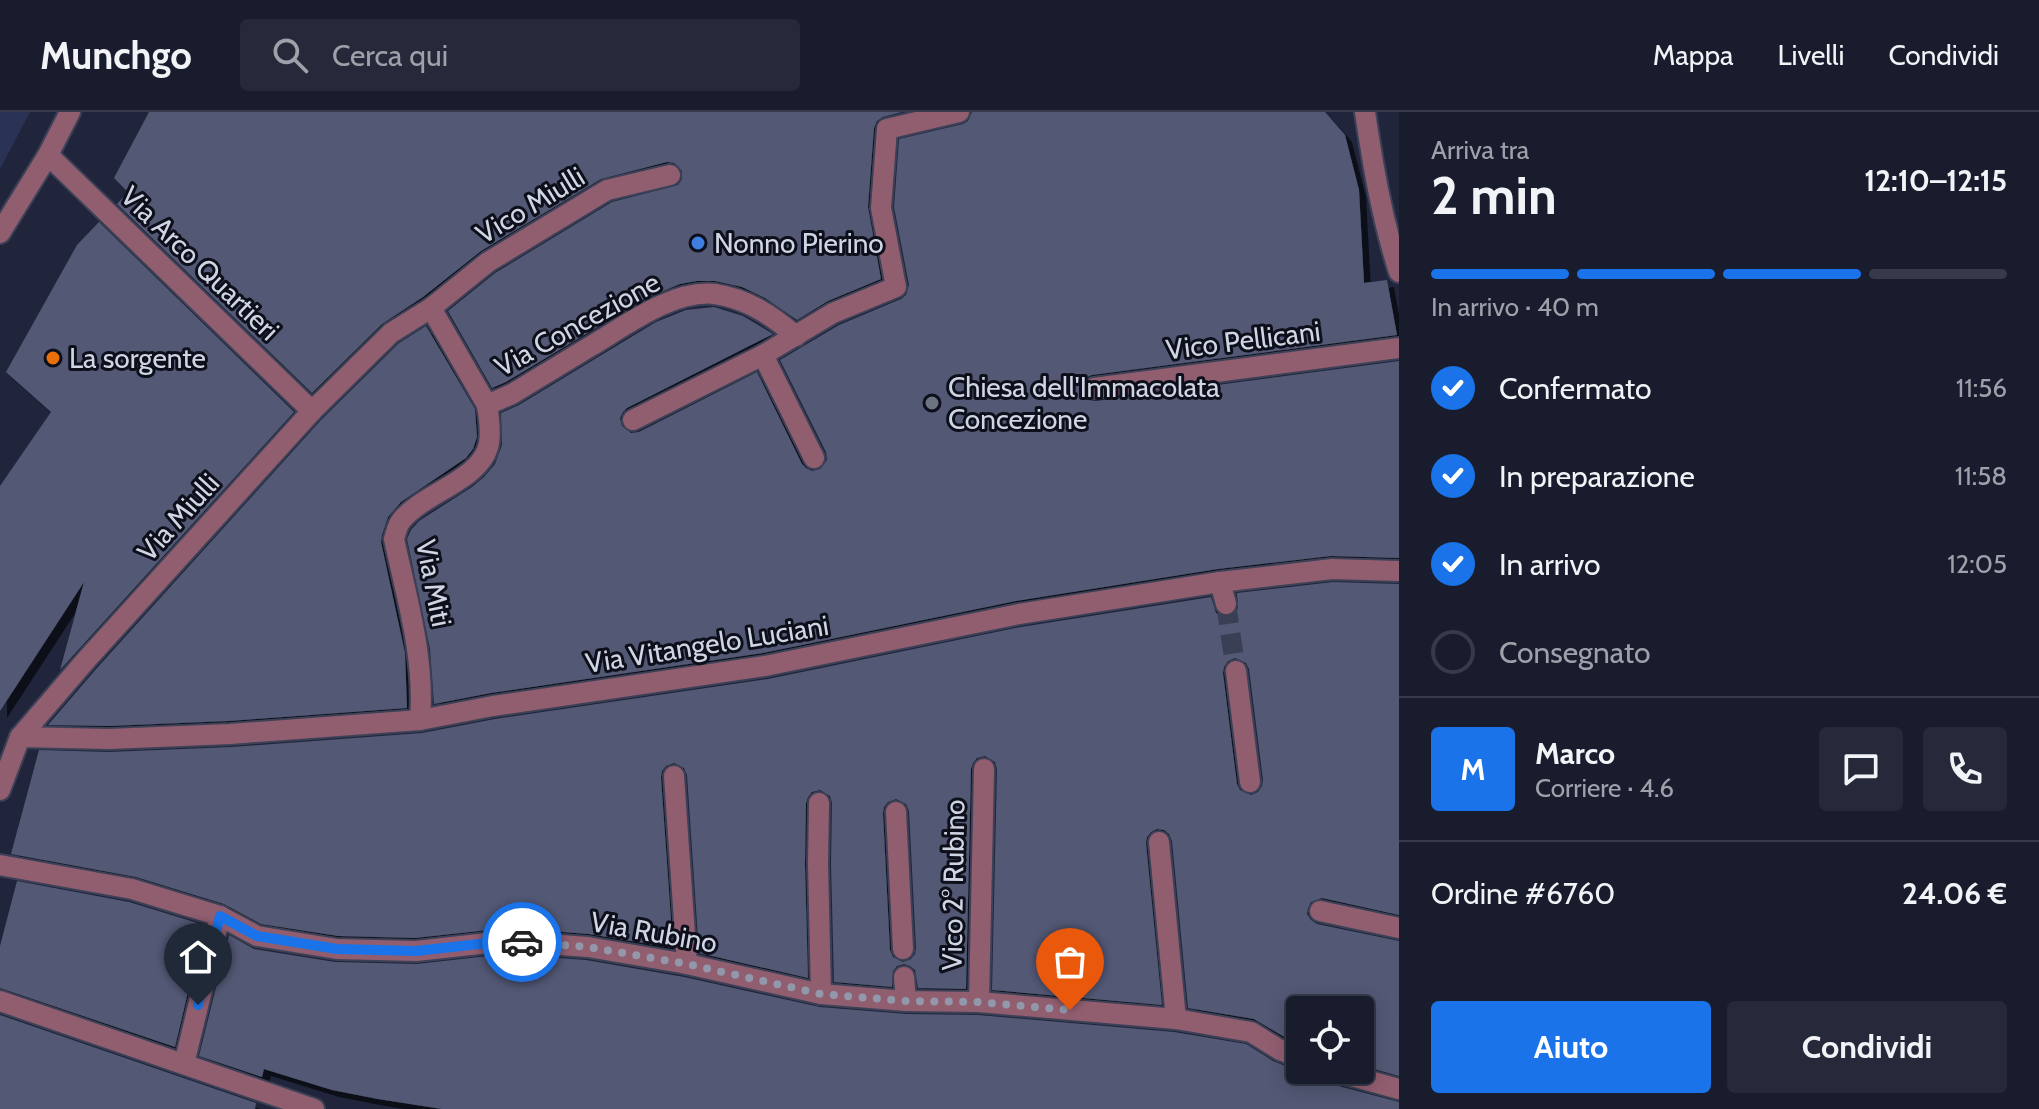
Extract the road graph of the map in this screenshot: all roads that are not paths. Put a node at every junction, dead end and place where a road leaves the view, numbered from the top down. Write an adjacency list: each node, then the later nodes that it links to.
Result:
1 (70, 112): 4 (street)
2 (959, 112): 9 (street)
3 (1365, 112): 7 (street)
4 (48, 155): 6 (street); 14 (street, Via Arco Quartieri)
5 (670, 175): 8 (street, Vico Miulli)
6 (0, 233)
7 (1399, 272)
8 (431, 308): 13 (street, Via Concezione); 14 (street, Via Miulli)
9 (796, 336): 11 (street); 13 (street, Via Concezione)
10 (1399, 348): 12 (street, Vico Pellicani)
11 (763, 355): 15 (street); 16 (street)
12 (1094, 388)
13 (487, 405): 21 (street, Via Miti)
14 (312, 411): 22 (street, Via Miulli)
15 (633, 420)
16 (814, 458)
17 (1399, 571): 18 (street, Via Vitangelo Luciani)
18 (1220, 582): 19 (street); 21 (street, Via Vitangelo Luciani)
19 (1226, 604)
20 (1236, 671): 25 (street)
21 (420, 720): 22 (street, Via Vitangelo Luciani)
22 (20, 737): 26 (street, Via Miulli)
23 (984, 769): 40 (street, Vico 2° Rubino)
24 (674, 776): 35 (street)
25 (1250, 782)
26 (0, 790)
27 (819, 803): 37 (street)
28 (896, 812): 34 (street)
29 (1159, 842): 41 (street)
30 (0, 865): 32 (street, Via Rubino)
31 (1320, 911): 33 (street)
32 (220, 916): 35 (street, Via Rubino); 43 (street)
33 (1399, 928)
34 (903, 949)
35 (687, 964): 37 (street, Via Rubino)
36 (904, 977): 39 (street)
37 (821, 994): 39 (street, Via Rubino)
38 (0, 1001): 43 (street)
39 (906, 1001): 40 (street, Via Rubino)
40 (979, 1002): 41 (street, Via Rubino)
41 (1176, 1019): 42 (street, Via Rubino)
42 (1286, 1052)
43 (184, 1064): 46 (street)
44 (1374, 1082): 45 (street)
45 (1399, 1089)
46 (314, 1109)

